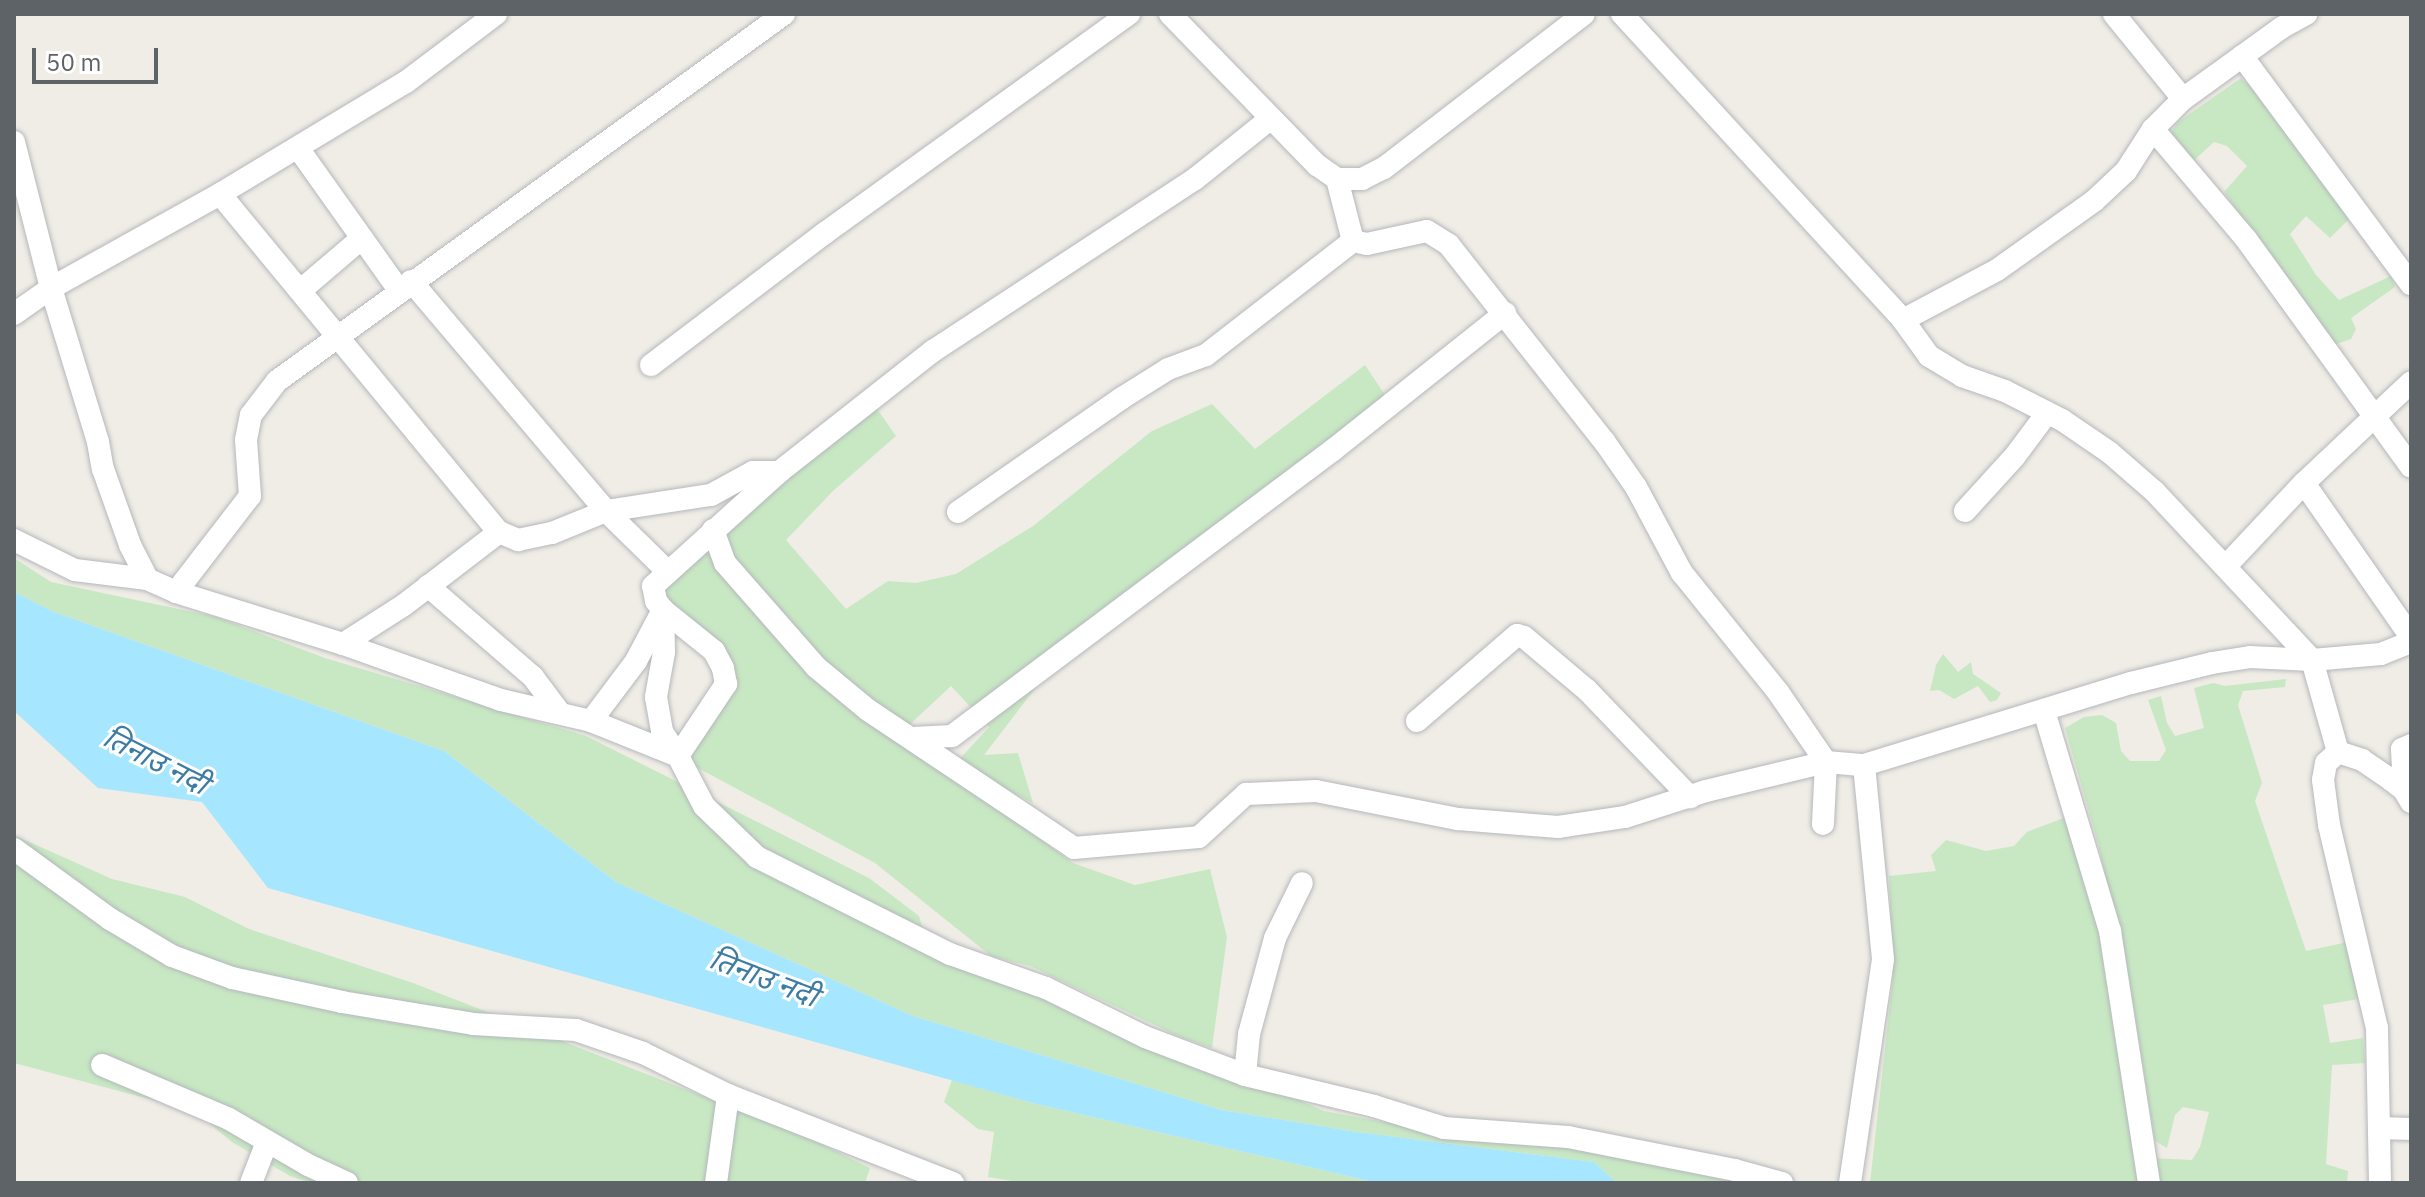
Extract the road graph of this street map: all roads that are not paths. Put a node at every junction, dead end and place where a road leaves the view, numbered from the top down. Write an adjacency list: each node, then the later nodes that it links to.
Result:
1 (496, 14): 15 (street)
2 (784, 14): 21 (street)
3 (1129, 14): 28 (street)
4 (1170, 14): 12 (street)
5 (1584, 14): 16 (street)
6 (1622, 14): 26 (street)
7 (2114, 14): 11 (street)
8 (2306, 14): 9 (street)
9 (2276, 21): 10 (street)
10 (2242, 56): 11 (street); 20 (street)
11 (2183, 99): 13 (street)
12 (1270, 119): 16 (street); 33 (street)
13 (2153, 129): 26 (street); 31 (street)
14 (14, 142): 22 (street)
15 (298, 148): 17 (street); 18 (street)
16 (1337, 179): 19 (street)
17 (220, 194): 22 (street); 23 (street)
18 (362, 238): 21 (street); 23 (street)
19 (1353, 241): 24 (street); 37 (street)
20 (2411, 284)
21 (405, 285): 27 (street); 35 (street)
22 (51, 288): 25 (street); 43 (street)
23 (301, 290): 27 (street)
24 (1505, 313): 54 (street); 59 (street)
25 (14, 314)
26 (1903, 320): 30 (street)
27 (340, 336): 39 (street); 45 (street)
28 (651, 365)
29 (2411, 382): 31 (street)
30 (2047, 413): 36 (street); 41 (street)
31 (2374, 417): 32 (street); 34 (street)
32 (2411, 467)
33 (779, 472): 35 (street); 38 (street)
34 (2304, 483): 41 (street); 47 (street)
35 (606, 511): 39 (street); 42 (street)
36 (1965, 511)
37 (958, 512)
38 (713, 530): 42 (street); 54 (street)
39 (499, 532): 44 (street)
40 (14, 540): 43 (street)
41 (2226, 566): 49 (street)
42 (668, 572): 46 (street)
43 (147, 579): 45 (street)
44 (428, 586): 48 (street); 51 (street)
45 (176, 592): 48 (street)
46 (663, 610): 52 (street); 57 (street); 57 (street)
47 (2411, 639): 49 (street)
48 (343, 644): 51 (street)
49 (2312, 660): 50 (street); 56 (street)
50 (2044, 711): 60 (street); 78 (street)
51 (560, 713): 52 (street)
52 (591, 721): 57 (street)
53 (1417, 721): 62 (street)
54 (913, 738): 62 (street)
55 (2407, 747): 58 (street); 61 (street)
56 (2338, 752): 58 (street); 69 (street)
57 (678, 756): 67 (street)
58 (2362, 760): 61 (street)
59 (1826, 762): 60 (street); 62 (street); 63 (street)
60 (1864, 765): 77 (street)
61 (2408, 796)
62 (1690, 797)
63 (1823, 824)
64 (14, 849): 68 (street)
65 (1302, 883): 67 (street)
66 (102, 1065): 71 (street)
67 (1245, 1075): 76 (street)
68 (728, 1095): 74 (street); 75 (street)
69 (2380, 1128): 70 (street); 79 (street)
70 (2411, 1129)
71 (267, 1142): 72 (street); 73 (street)
72 (251, 1183)
73 (347, 1183)
74 (716, 1183)
75 (953, 1183)
76 (1782, 1183)
77 (1850, 1183)
78 (2149, 1183)
79 (2380, 1183)

